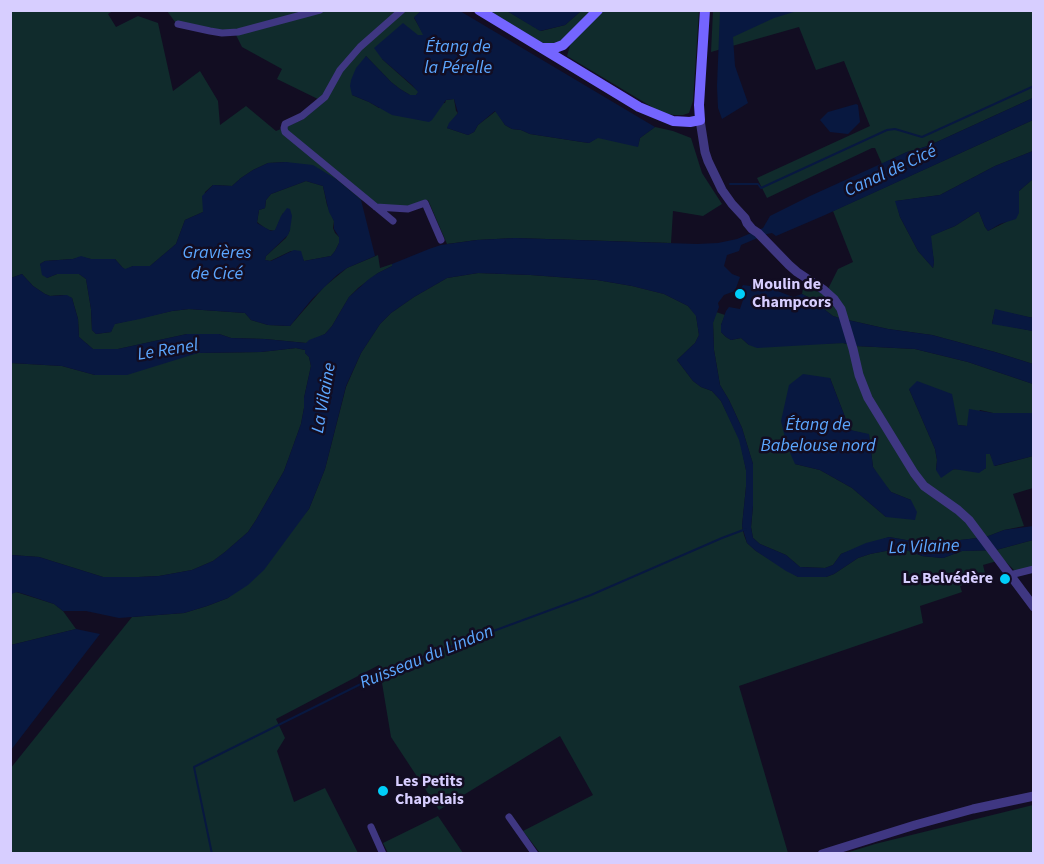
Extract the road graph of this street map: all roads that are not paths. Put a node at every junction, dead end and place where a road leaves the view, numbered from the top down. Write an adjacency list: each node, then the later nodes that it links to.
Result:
1 (320, 10): 6 (street)
2 (402, 10): 11 (street)
3 (479, 10): 8 (main road)
4 (598, 10): 7 (main road)
5 (705, 10): 10 (main road)
6 (178, 24)
7 (563, 45): 8 (main road); 9 (main road)
8 (542, 48): 9 (main road)
9 (562, 60): 10 (main road)
10 (700, 120): 15 (street)
11 (376, 207): 12 (street); 13 (street)
12 (393, 221)
13 (441, 240)
14 (1034, 569): 15 (street)
15 (1010, 575): 16 (street)
16 (1034, 607)
17 (1034, 796): 22 (street)
18 (509, 817): 21 (street)
19 (371, 827): 20 (street)
20 (383, 854)
21 (535, 854)
22 (822, 854)

